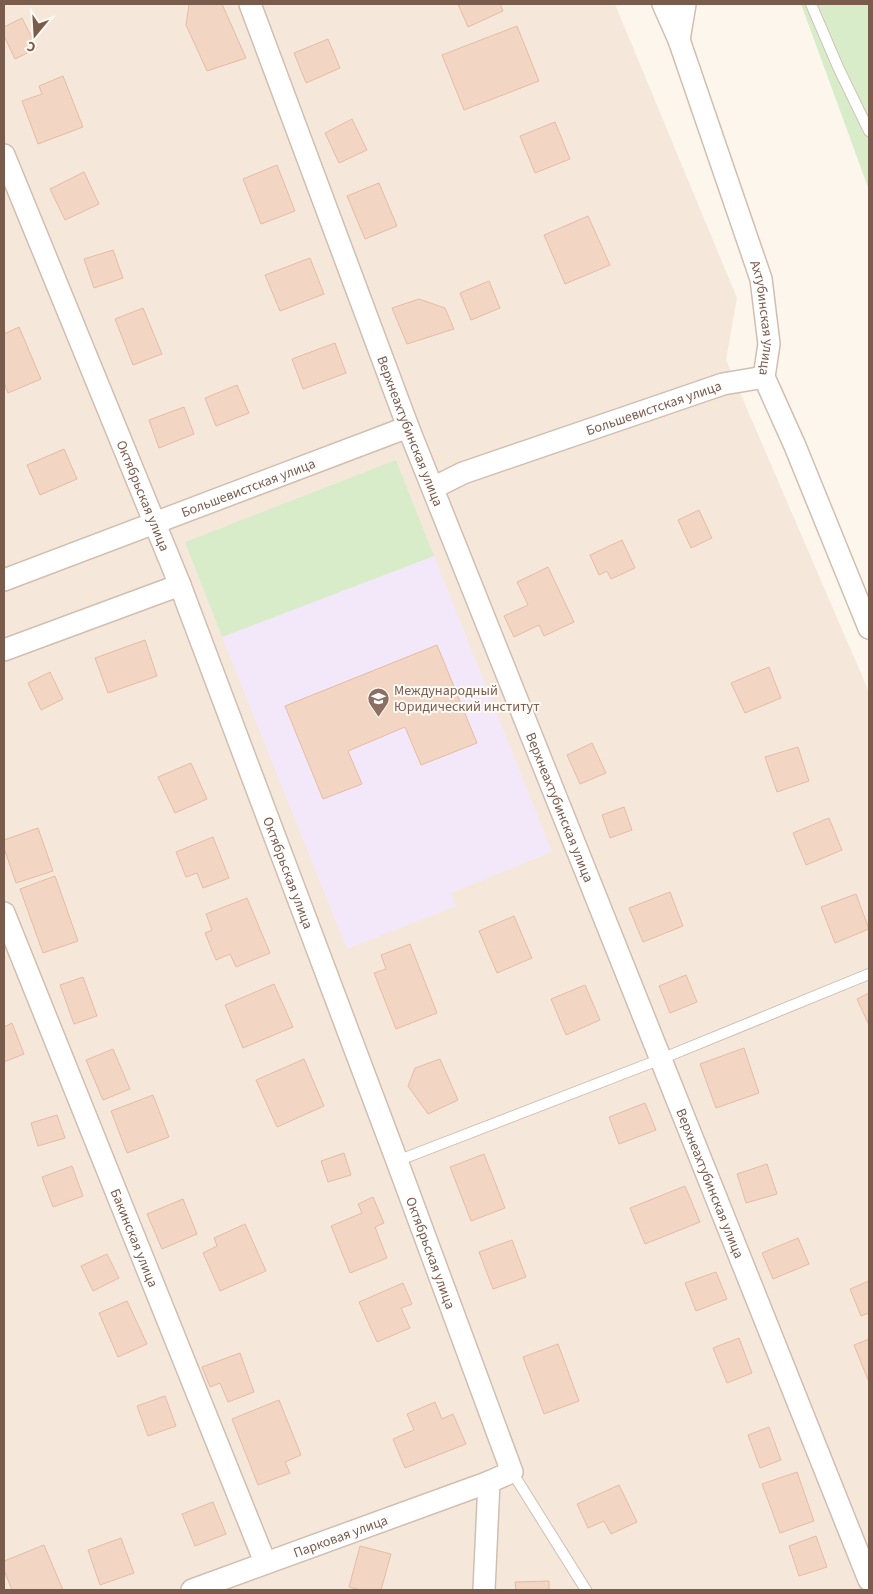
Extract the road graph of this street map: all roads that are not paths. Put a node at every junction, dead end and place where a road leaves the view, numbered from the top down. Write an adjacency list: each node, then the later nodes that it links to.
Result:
1 (250, 4): 9 (street, Верхнеахтубинская улица)
2 (663, 4): 5 (street, Ахтубинская улица)
3 (685, 4): 5 (street)
4 (811, 4): 6 (lane)
5 (680, 40): 8 (street, Ахтубинская улица)
6 (869, 131)
7 (4, 155): 11 (street, Октябрьская улица)
8 (764, 377): 10 (street, Большевистская улица); 14 (street, Ахтубинская улица)
9 (408, 426): 10 (street, Верхнеахтубинская улица); 11 (street, Большевистская улица)
10 (433, 488): 18 (street, Верхнеахтубинская улица)
11 (155, 523): 12 (street, Большевистская улица); 13 (street, Октябрьская улица)
12 (4, 580)
13 (180, 585): 15 (street); 19 (street, Октябрьская улица)
14 (869, 628)
15 (4, 650)
16 (4, 912): 22 (street, Бакинская улица)
17 (869, 974): 18 (lane)
18 (661, 1059): 19 (lane); 23 (street, Верхнеахтубинская улица)
19 (397, 1161): 20 (street, Октябрьская улица)
20 (512, 1472): 21 (street); 26 (lane)
21 (489, 1482): 22 (street, Парковая улица); 25 (street)
22 (265, 1562): 24 (street, Парковая улица)
23 (869, 1580)
24 (192, 1590)
25 (484, 1590)
26 (586, 1590)

